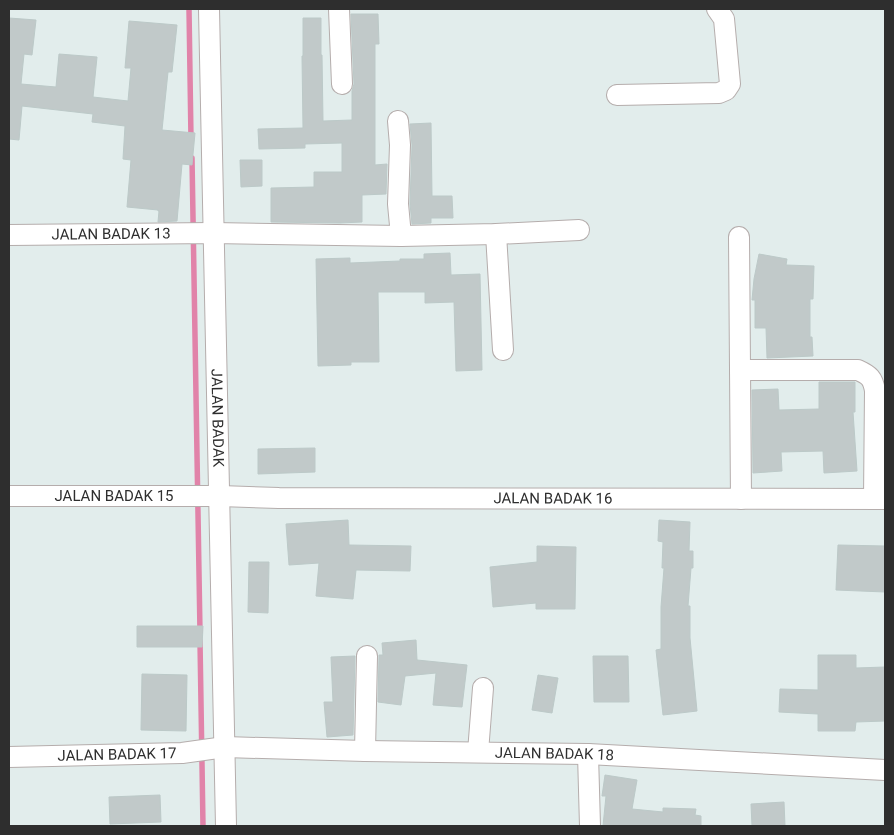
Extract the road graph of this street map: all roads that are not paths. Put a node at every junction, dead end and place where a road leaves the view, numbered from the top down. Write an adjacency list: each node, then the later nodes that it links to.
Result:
1 (209, 9): 8 (street, JALAN BADAK)
2 (339, 9): 4 (street)
3 (717, 9): 5 (street)
4 (342, 84)
5 (617, 95)
6 (398, 121): 11 (street)
7 (579, 230): 9 (street, JALAN BADAK 13)
8 (213, 233): 10 (street, JALAN BADAK 13); 11 (street, JALAN BADAK 13); 16 (street, JALAN BADAK)
9 (496, 234): 11 (street, JALAN BADAK 13); 13 (street)
10 (9, 235)
11 (401, 236)
12 (739, 237): 14 (street)
13 (502, 350)
14 (740, 370): 17 (street); 18 (street)
15 (9, 496): 16 (street, JALAN BADAK 15)
16 (220, 496): 17 (street, JALAN BADAK 16); 21 (street, JALAN BADAK)
17 (741, 499): 18 (street, JALAN BADAK 16)
18 (880, 499)
19 (366, 656): 22 (street)
20 (483, 688): 23 (street)
21 (224, 747): 22 (street, JALAN BADAK 18); 25 (street, JALAN BADAK 17); 27 (street, JALAN BADAK)
22 (365, 751): 23 (street, JALAN BADAK 18)
23 (478, 752): 24 (street, JALAN BADAK 18)
24 (588, 754): 26 (street, JALAN BADAK 18); 28 (street)
25 (9, 757)
26 (885, 770)
27 (226, 826)
28 (590, 826)

